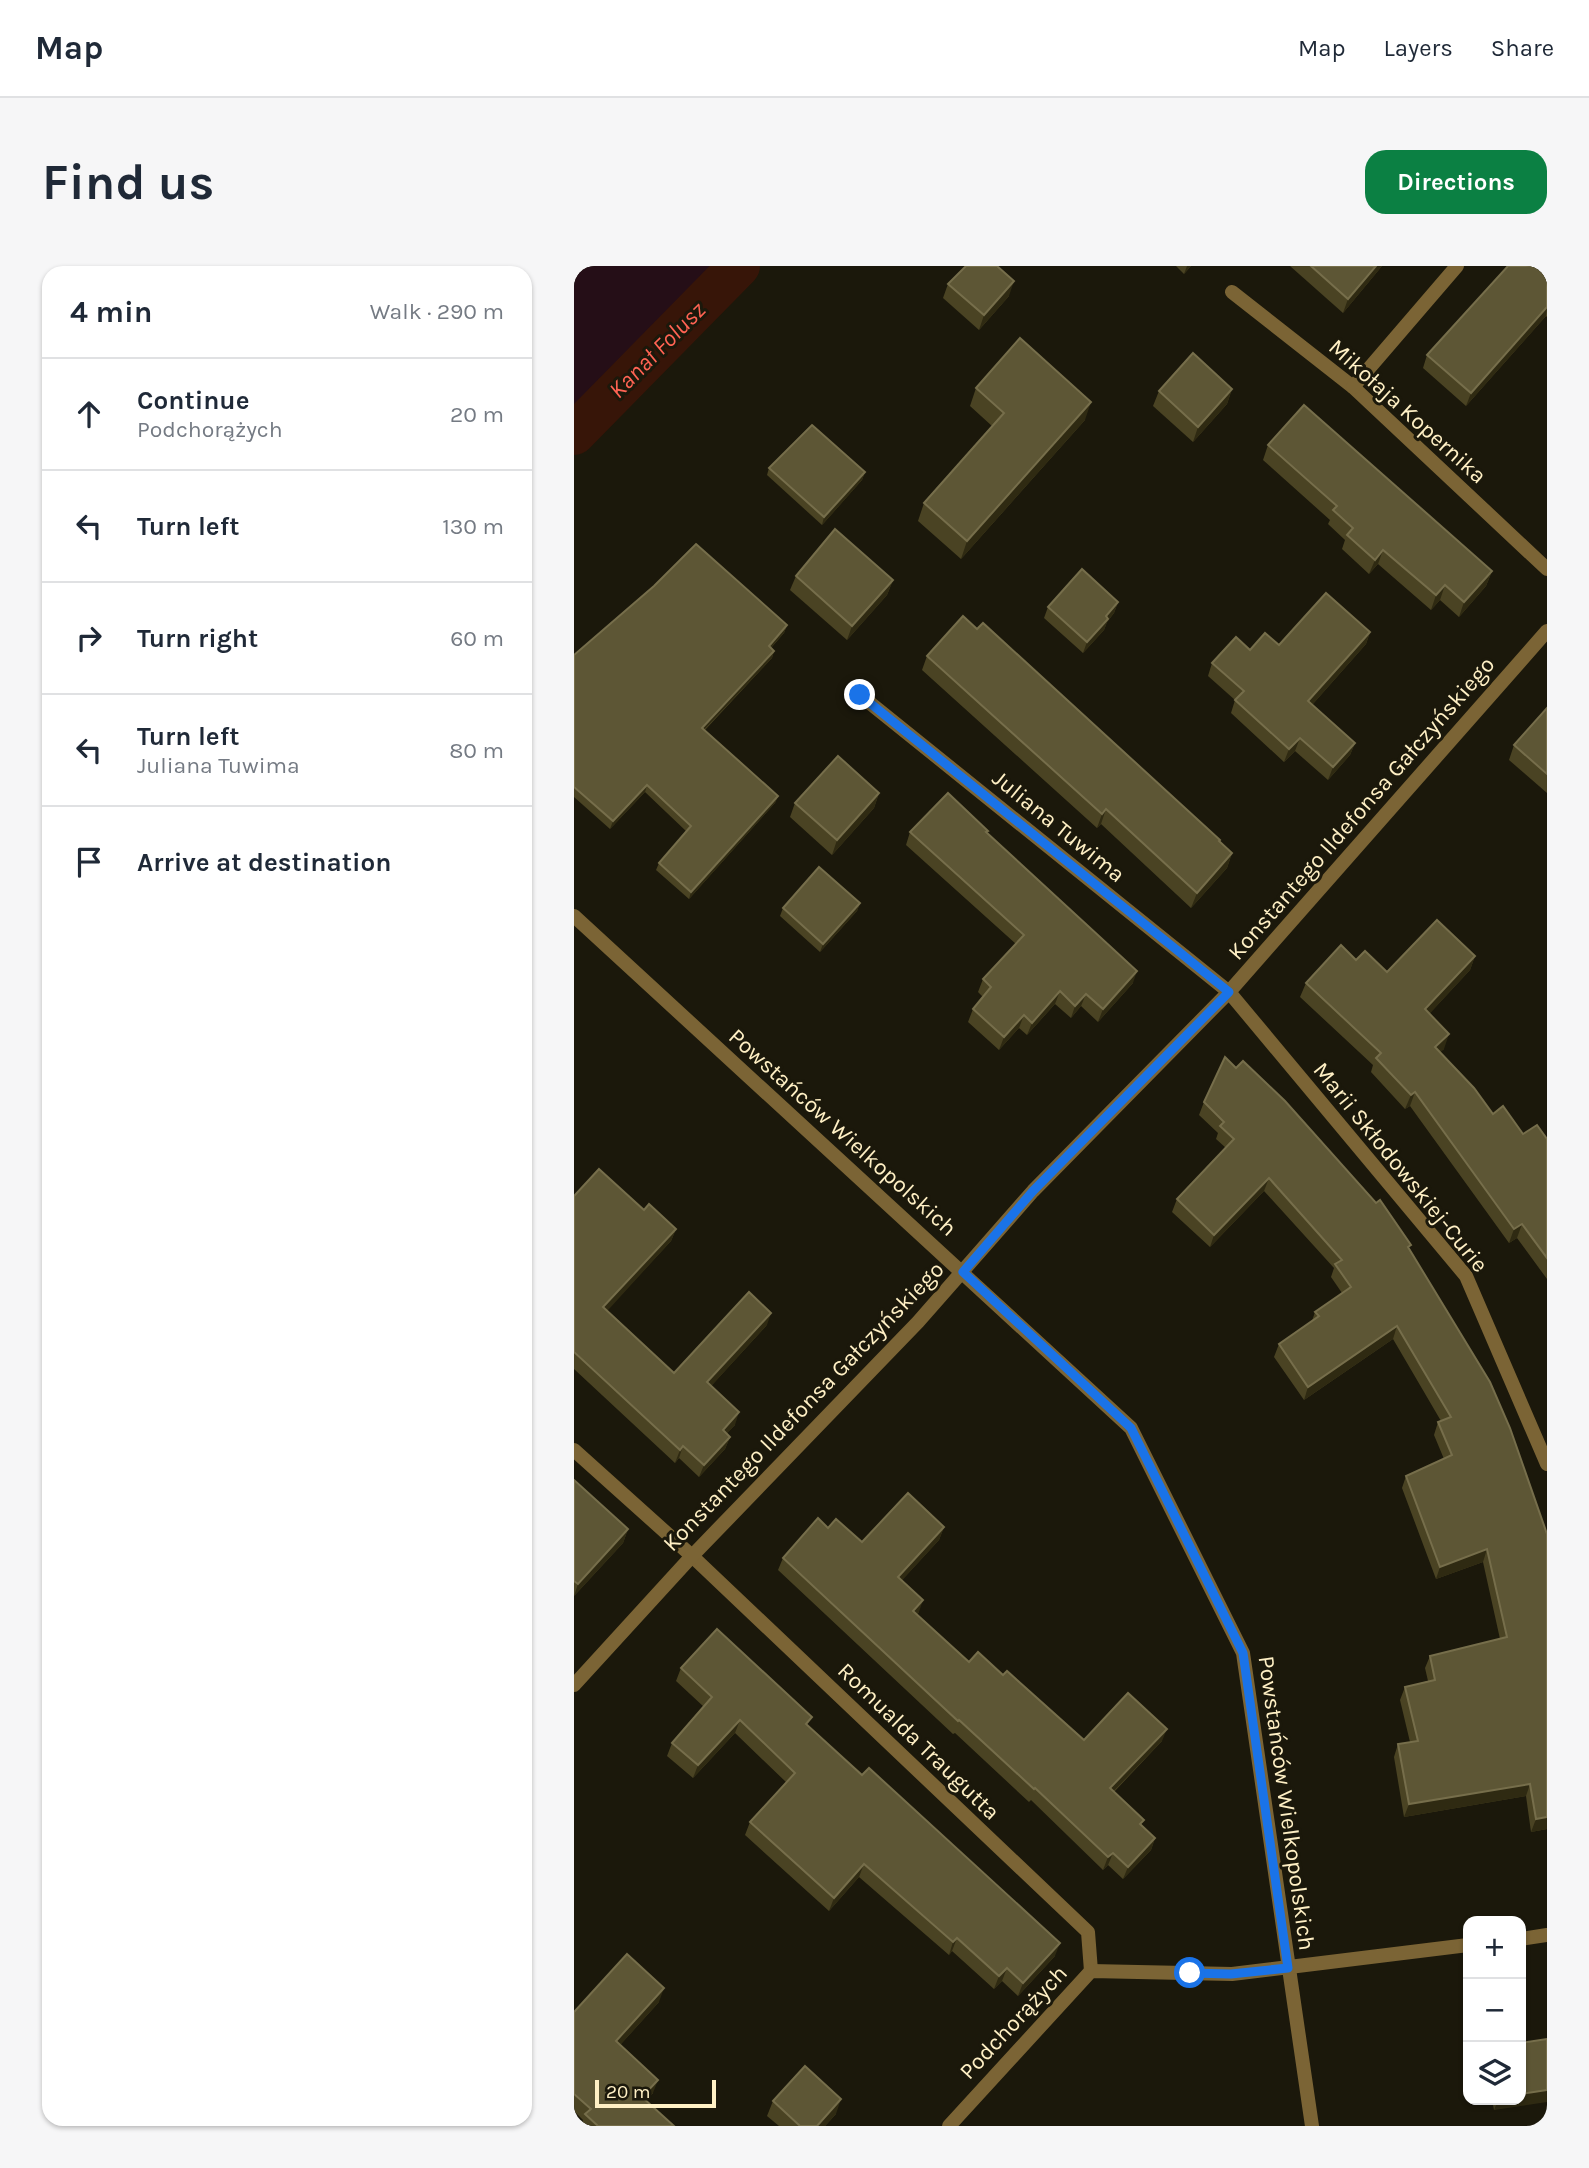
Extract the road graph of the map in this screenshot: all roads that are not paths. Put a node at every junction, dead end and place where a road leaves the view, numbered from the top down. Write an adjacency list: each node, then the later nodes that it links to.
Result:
1 (1457, 266): 3 (street)
2 (1232, 292): 3 (street, Mikołaja Kopernika)
3 (1353, 387): 4 (street, Mikołaja Kopernika)
4 (1547, 569)
5 (1547, 631): 8 (street, Konstantego Ildefonsa Gałczyńskiego)
6 (860, 695): 8 (street, Juliana Tuwima)
7 (574, 916): 9 (street, Powstańców Wielkopolskich)
8 (1229, 992): 9 (street, Konstantego Ildefonsa Gałczyńskiego); 11 (street, Marii Skłodowskiej-Curie)
9 (963, 1272): 12 (street, Konstantego Ildefonsa Gałczyńskiego); 17 (street, Powstańców Wielkopolskich)
10 (574, 1450): 12 (street, Romualda Traugutta)
11 (1547, 1464)
12 (692, 1556): 13 (street, Konstantego Ildefonsa Gałczyńskiego); 18 (street, Romualda Traugutta)
13 (574, 1685)
14 (1547, 1935): 15 (street)
15 (1526, 1938)
16 (1463, 1946): 17 (street, Podchorążych)
17 (1288, 1968): 18 (street, Podchorążych); 20 (street, Powstańców Wielkopolskich)
18 (1091, 1971): 19 (street, Podchorążych)
19 (948, 2126)
20 (1312, 2126)

